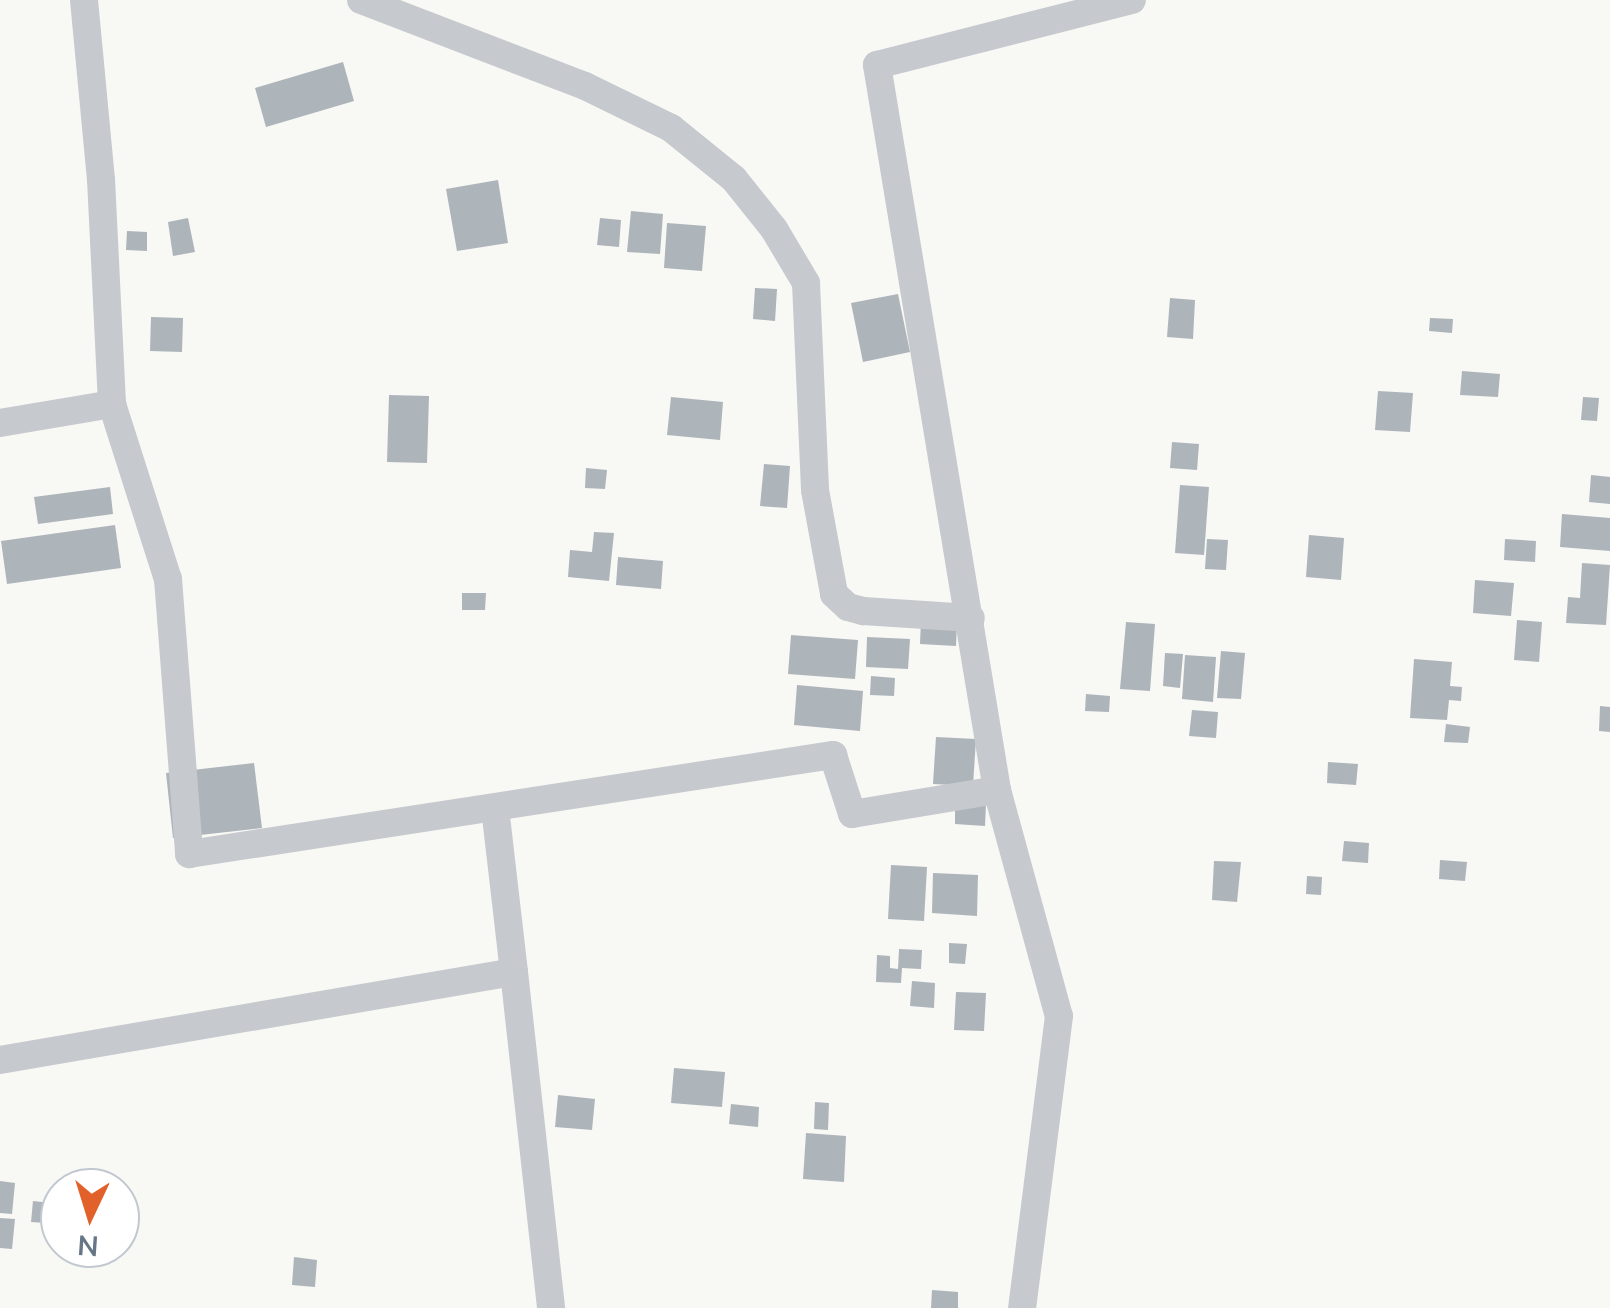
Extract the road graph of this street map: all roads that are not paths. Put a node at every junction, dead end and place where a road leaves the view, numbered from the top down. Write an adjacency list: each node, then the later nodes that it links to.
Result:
1 (84, 0): 4 (street)
2 (362, 0): 6 (street)
3 (1132, 0): 6 (street)
4 (112, 404): 5 (street); 8 (street)
5 (0, 423)
6 (970, 618): 7 (street)
7 (997, 790): 8 (street); 12 (street)
8 (495, 808): 9 (street)
9 (514, 972): 10 (street); 11 (street)
10 (0, 1060)
11 (551, 1308)
12 (1022, 1308)

